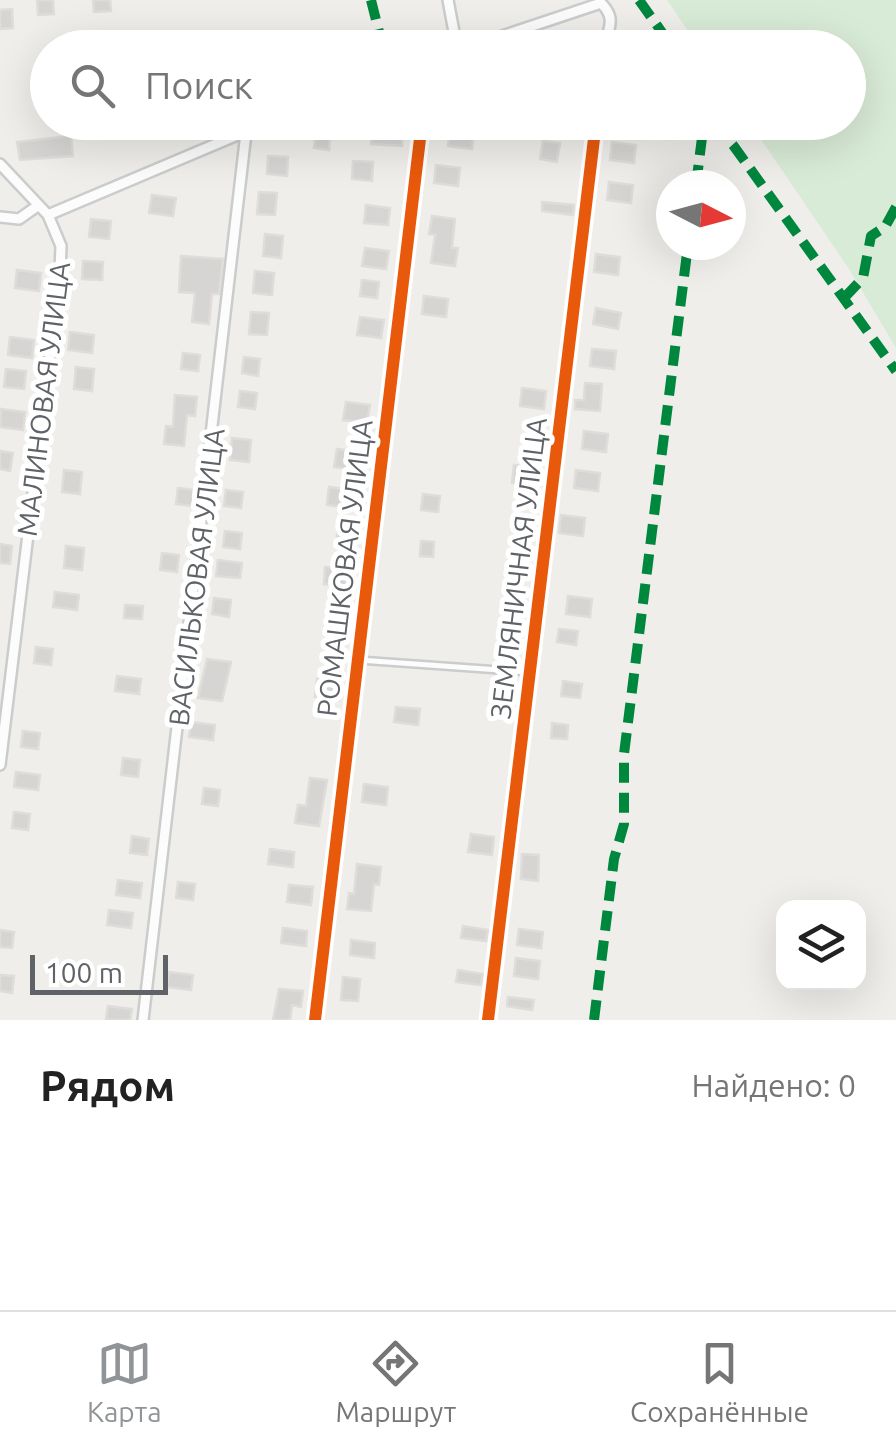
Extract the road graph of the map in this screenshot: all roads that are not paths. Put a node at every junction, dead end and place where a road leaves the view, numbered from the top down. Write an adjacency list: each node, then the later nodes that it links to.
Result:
1 (448, 0): 3 (street)
2 (598, 2): 4 (street); 5 (street)
3 (454, 30)
4 (518, 30)
5 (610, 30)
6 (229, 140): 12 (street)
7 (245, 140): 17 (street, ВАСИЛЬКОВАЯ УЛИЦА)
8 (420, 140): 14 (street, РОМАШКОВАЯ УЛИЦА)
9 (594, 140): 15 (street, ЗЕМЛЯНИЧНАЯ УЛИЦА)
10 (1, 167): 11 (street)
11 (36, 206): 12 (street); 13 (street)
12 (48, 215): 16 (street, МАЛИНОВАЯ УЛИЦА)
13 (0, 217)
14 (358, 660): 15 (lane); 18 (street, РОМАШКОВАЯ УЛИЦА)
15 (530, 672): 19 (street, ЗЕМЛЯНИЧНАЯ УЛИЦА)
16 (0, 764)
17 (143, 1020)
18 (316, 1020)
19 (488, 1020)

